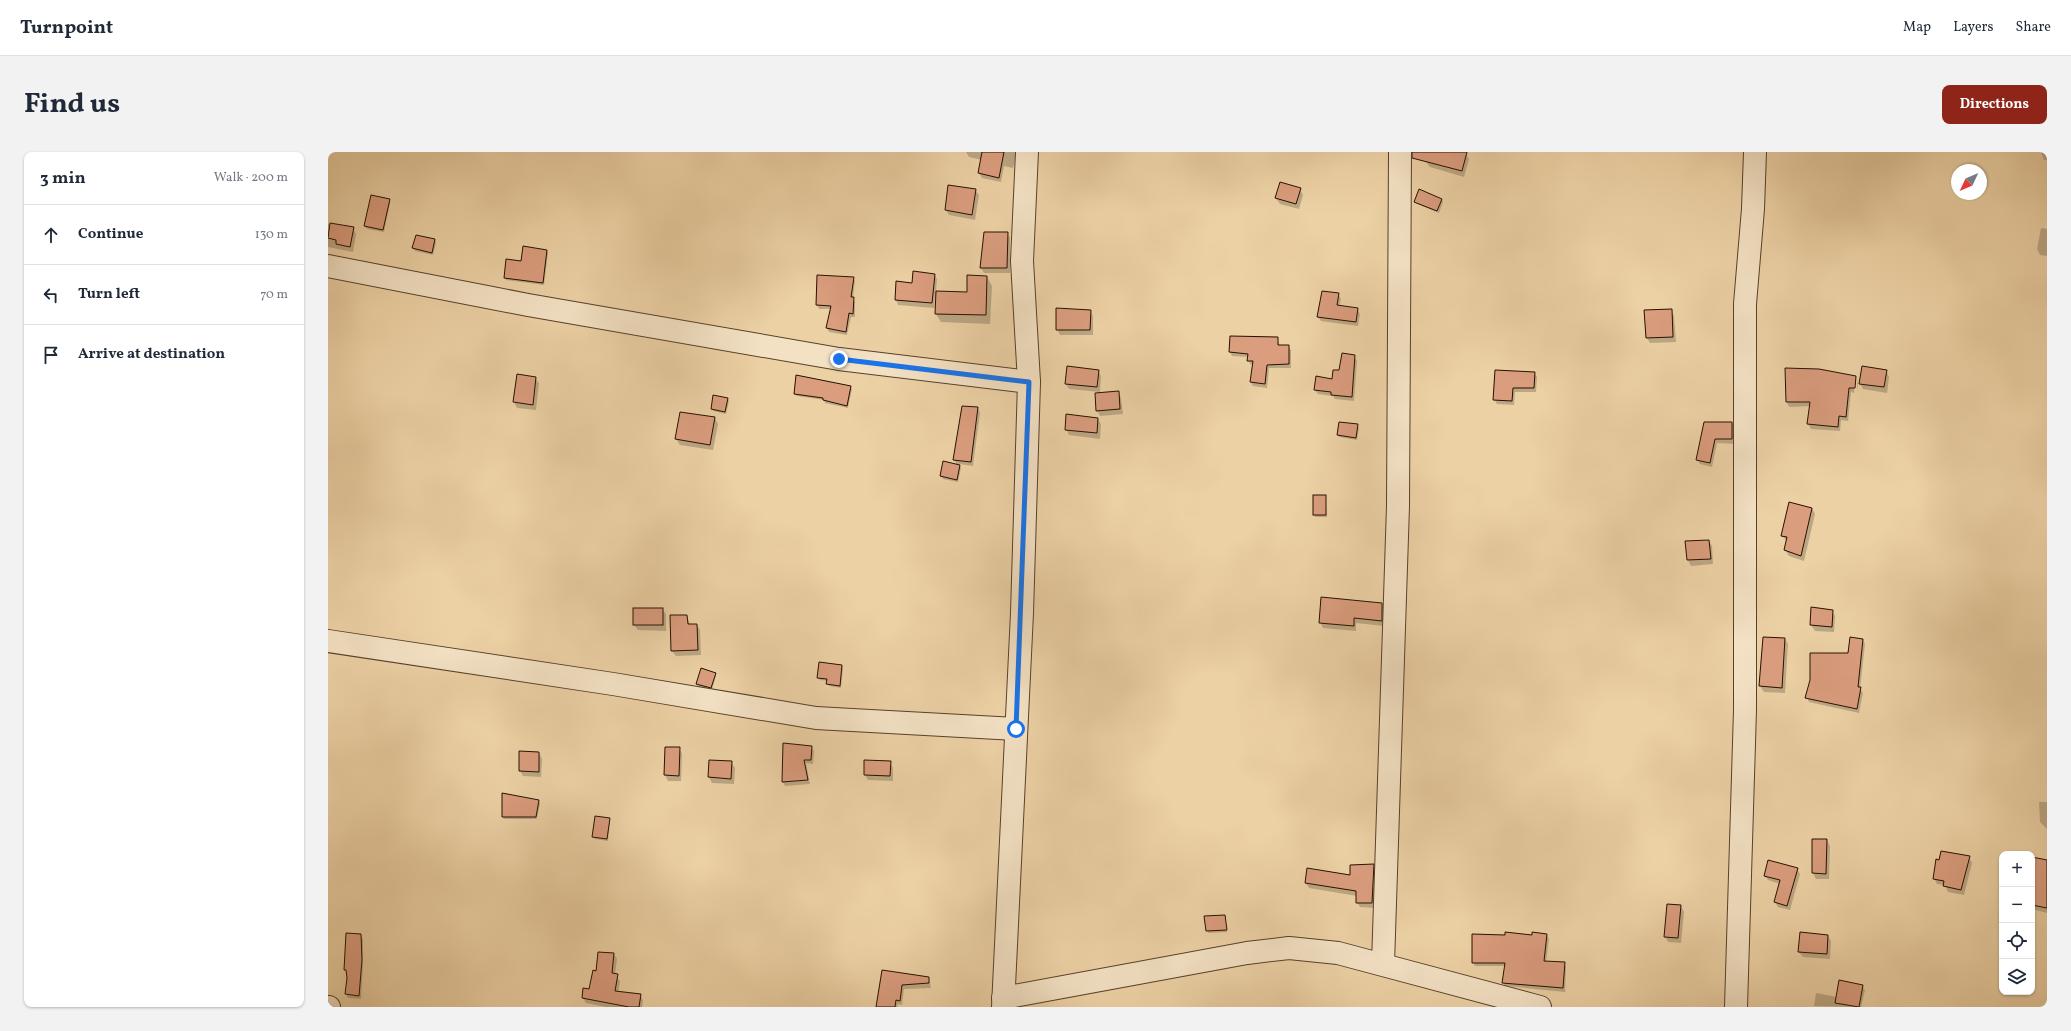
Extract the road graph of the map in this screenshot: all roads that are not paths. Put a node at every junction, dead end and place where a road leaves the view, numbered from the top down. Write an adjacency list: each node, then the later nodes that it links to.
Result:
1 (1027, 152): 5 (street)
2 (1400, 152): 8 (street)
3 (1755, 152): 11 (street)
4 (328, 266): 5 (street)
5 (1029, 382): 7 (street)
6 (328, 641): 7 (street)
7 (1016, 729): 9 (street)
8 (1383, 964): 9 (street); 10 (street)
9 (1003, 1002)
10 (1540, 1007)
11 (1736, 1007)

